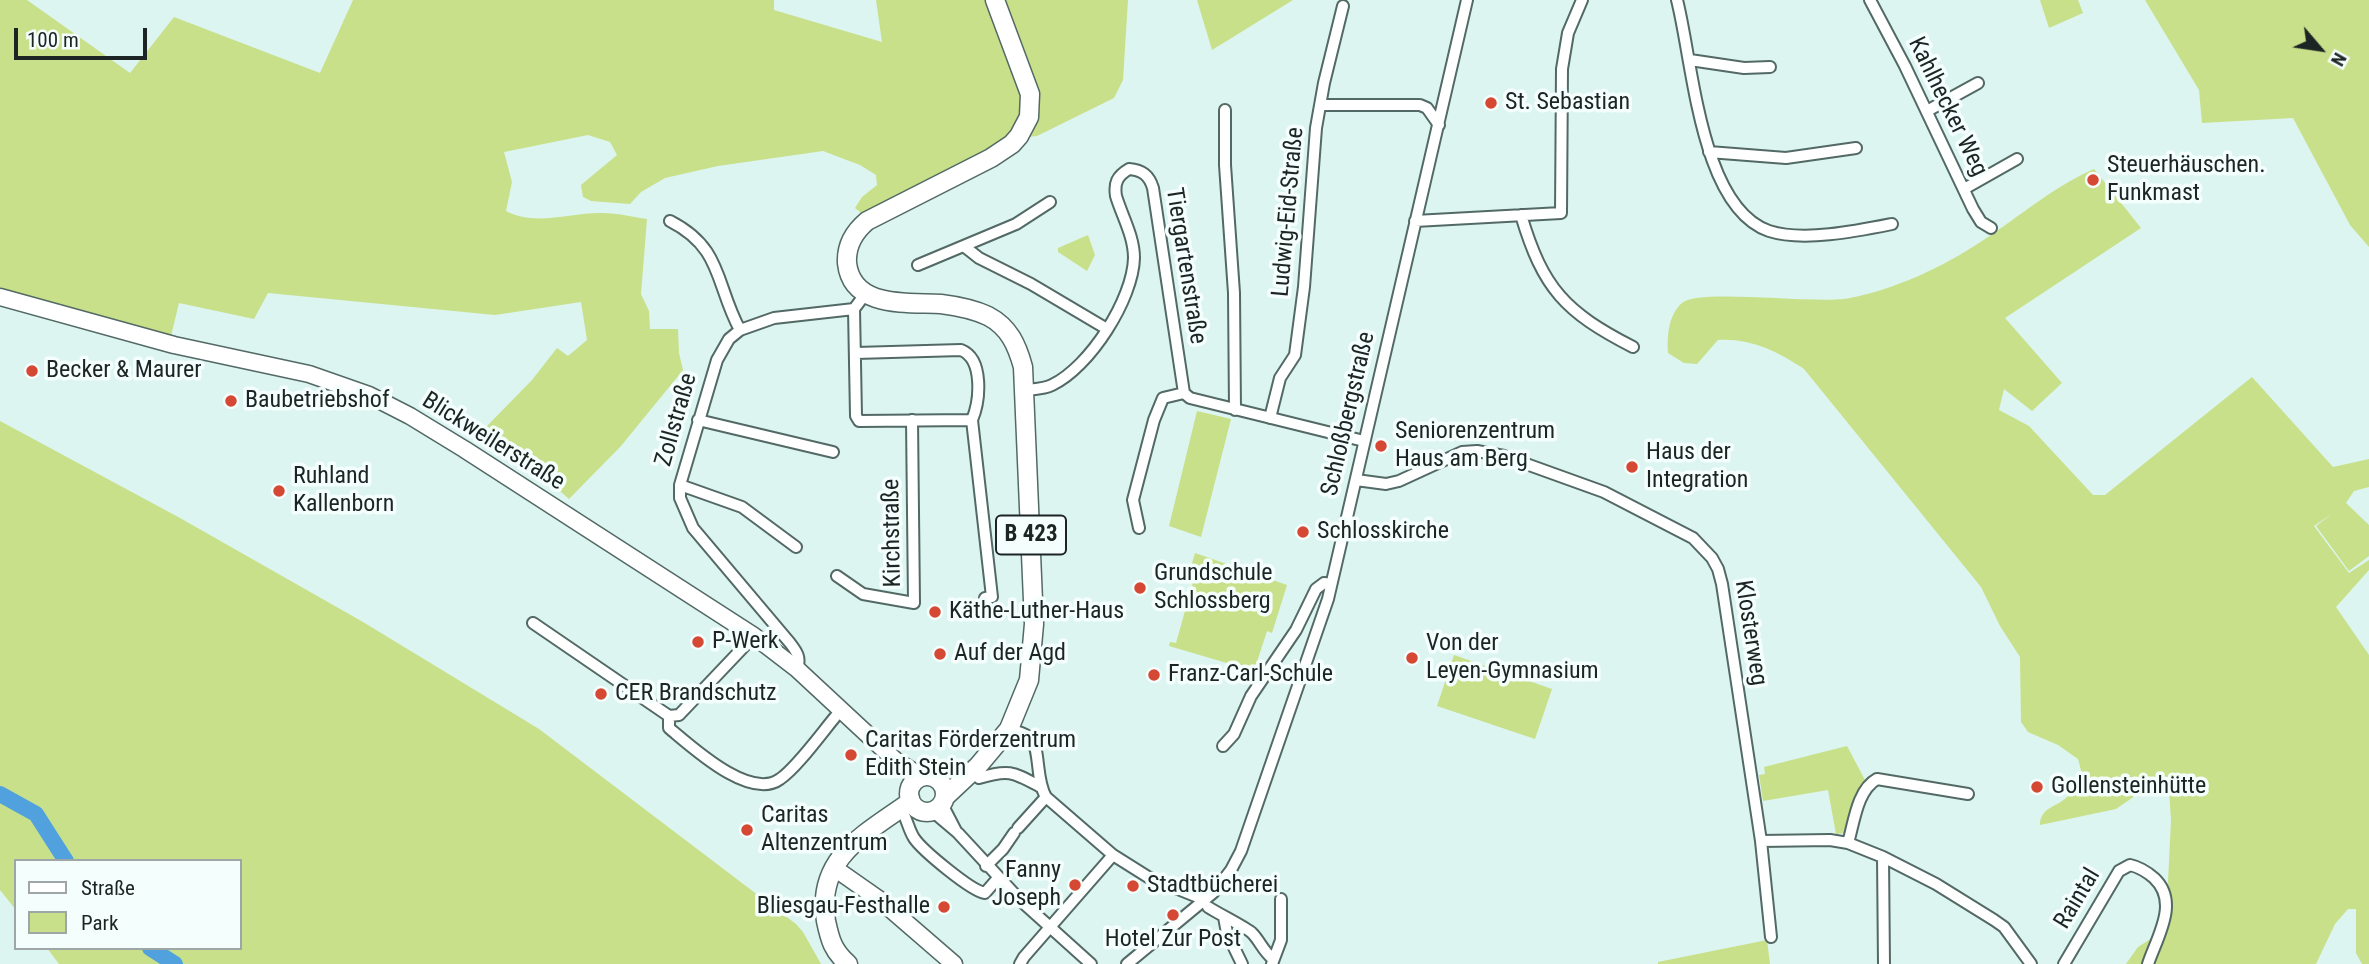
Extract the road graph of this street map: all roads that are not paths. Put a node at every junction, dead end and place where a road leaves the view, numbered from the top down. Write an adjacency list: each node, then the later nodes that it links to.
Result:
1 (995, 0): 26 (main road)
2 (1468, 0): 13 (street, Schloßbergstraße)
3 (1582, 0): 19 (street)
4 (1678, 0): 7 (street)
5 (1870, 0): 12 (street, Kahlhecker Weg)
6 (1343, 6): 10 (street, Ludwig-Eid-Straße)
7 (1690, 60): 8 (street); 15 (street)
8 (1770, 67)
9 (1978, 83): 12 (street)
10 (1320, 105): 13 (street); 36 (street, Ludwig-Eid-Straße)
11 (1225, 110): 35 (street)
12 (1927, 111): 17 (street, Kahlhecker Weg)
13 (1439, 125): 21 (street, Schloßbergstraße)
14 (1856, 148): 15 (street)
15 (1709, 152): 22 (street)
16 (2017, 159): 17 (street)
17 (1964, 189): 23 (street, Kahlhecker Weg)
18 (1050, 202): 24 (street)
19 (1521, 215): 21 (street); 31 (street)
20 (670, 221): 30 (street)
21 (1415, 221): 40 (street, Schloßbergstraße)
22 (1892, 224)
23 (1991, 228)
24 (965, 247): 25 (street); 29 (street)
25 (918, 265)
26 (866, 293): 28 (street); 33 (main road, B 423)
27 (0, 297): 50 (street, Blickweilerstraße)
28 (853, 309): 30 (street); 32 (street)
29 (1107, 329): 33 (street, Tiergartenstraße); 34 (street, Tiergartenstraße)
30 (740, 330): 37 (street, Zollstraße)
31 (1633, 347)
32 (856, 353): 38 (street); 39 (street)
33 (1026, 390): 54 (main road, B 423)
34 (1184, 393): 35 (street); 44 (street)
35 (1235, 410): 36 (street)
36 (1270, 418): 40 (street)
37 (698, 420): 41 (street); 43 (street, Zollstraße)
38 (912, 420): 39 (street); 46 (street, Kirchstraße)
39 (972, 421): 48 (street)
40 (1364, 441): 42 (street, Schloßbergstraße)
41 (833, 452)
42 (1356, 480): 47 (street, Schloßbergstraße); 61 (street, Klosterweg)
43 (680, 485): 45 (street); 51 (street, Zollstraße)
44 (1139, 528)
45 (796, 547)
46 (837, 576)
47 (1331, 584): 55 (street); 69 (street, Schloßbergstraße)
48 (985, 598)
49 (533, 623): 53 (street)
50 (754, 636): 51 (street, Blickweilerstraße); 53 (street)
51 (797, 669): 52 (street, Blickweilerstraße)
52 (841, 710): 53 (street); 60 (street, Blickweilerstraße)
53 (669, 716)
54 (1009, 729): 56 (main road, B 423); 57 (street)
55 (1223, 746)
56 (973, 776): 57 (street); 60 (main road, B 423)
57 (1040, 786): 59 (street)
58 (1968, 794): 62 (street)
59 (1046, 797): 63 (street); 65 (street)
60 (925, 798): 65 (street); 66 (main road, B 423); 67 (street)
61 (1760, 841): 62 (street); 72 (street, Klosterweg)
62 (1848, 843): 64 (street)
63 (1113, 855): 69 (street); 71 (street)
64 (1883, 857): 80 (street); 81 (street)
65 (986, 866): 67 (street)
66 (834, 873): 74 (main road); 75 (street)
67 (998, 878): 71 (street)
68 (1281, 899): 73 (street)
69 (1205, 903): 70 (street); 78 (street, Schloßbergstraße)
70 (1224, 917): 73 (street); 79 (street)
71 (1050, 927): 76 (street); 77 (street)
72 (1771, 936)
73 (1272, 962)
74 (848, 964)
75 (954, 964)
76 (1020, 964)
77 (1091, 964)
78 (1127, 964)
79 (1242, 964)
80 (1884, 964)
81 (2031, 964)
82 (2064, 964): 83 (street, Raintal)
83 (2148, 964)

